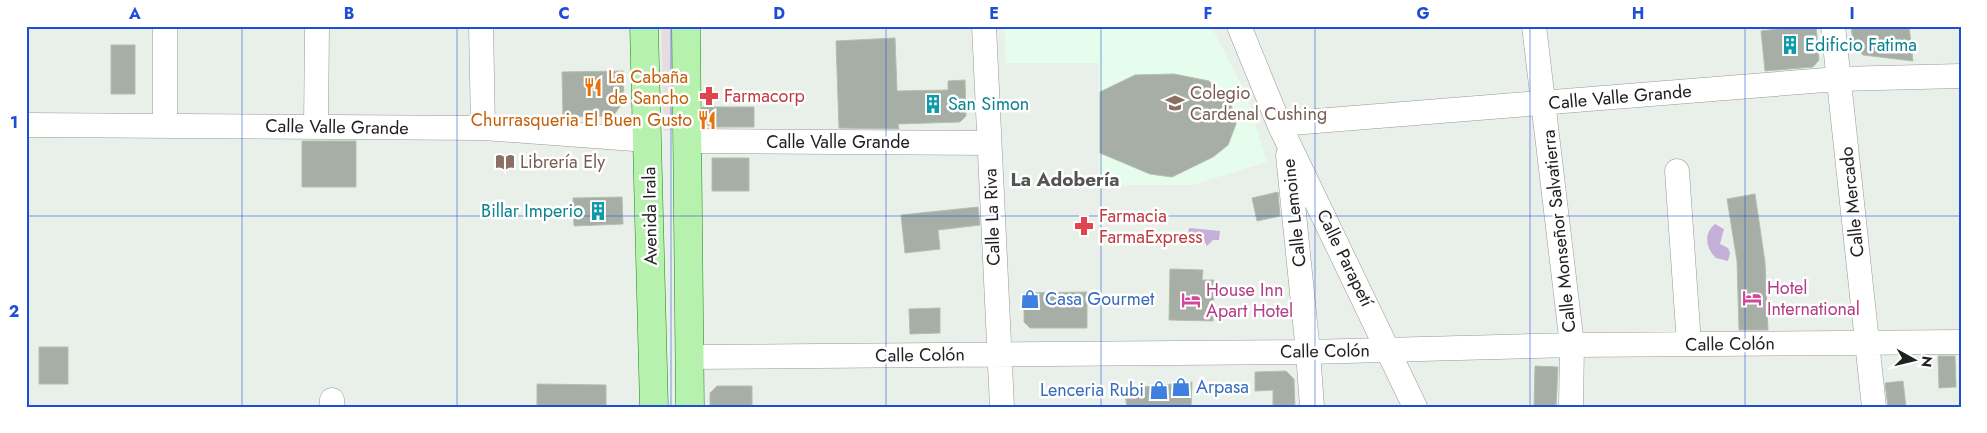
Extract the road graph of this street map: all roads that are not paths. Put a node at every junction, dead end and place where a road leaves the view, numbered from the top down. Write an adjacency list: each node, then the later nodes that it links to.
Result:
1 (166, 26): 14 (street)
2 (317, 26): 15 (street)
3 (481, 26): 16 (street)
4 (644, 26): 18 (main road, Avenida Irala)
5 (686, 26): 19 (main road)
6 (984, 26): 20 (street, Calle La Riva)
7 (1239, 26): 17 (street, Calle Parapetí)
8 (1534, 26): 12 (street, Calle Monseñor Salvatierra)
9 (1833, 26): 11 (street, Calle Mercado)
10 (1961, 76): 11 (street, Calle Valle Grande)
11 (1838, 78): 12 (street, Calle Valle Grande); 22 (street, Calle Mercado)
12 (1544, 104): 17 (street, Calle Valle Grande); 25 (street, Calle Monseñor Salvatierra)
13 (26, 125): 14 (street, Calle Valle Grande)
14 (166, 125): 15 (street, Calle Valle Grande)
15 (316, 127): 16 (street, Calle Valle Grande)
16 (483, 128): 18 (street, Calle Valle Grande)
17 (1283, 131): 26 (street, Calle Parapetí); 27 (street, Calle Lemoine)
18 (648, 140): 30 (main road, Avenida Irala)
19 (687, 141): 20 (street, Calle Valle Grande); 29 (main road)
20 (989, 143): 28 (street, Calle La Riva)
21 (1677, 171): 24 (street)
22 (1868, 342): 23 (street, Calle Colón); 24 (street, Calle Colón); 36 (street, Calle Mercado)
23 (1961, 342)
24 (1689, 344): 25 (street, Calle Colón)
25 (1572, 345): 26 (street, Calle Colón); 35 (street, Calle Monseñor Salvatierra)
26 (1389, 350): 27 (street, Calle Colón); 34 (street, Calle Parapetí)
27 (1308, 352): 28 (street, Calle Colón); 33 (street, Calle Lemoine)
28 (999, 354): 29 (street, Calle Colón); 32 (street, Calle La Riva)
29 (690, 357): 31 (main road)
30 (654, 407)
31 (690, 407)
32 (1002, 407)
33 (1312, 407)
34 (1415, 407)
35 (1571, 407)
36 (1874, 407)

